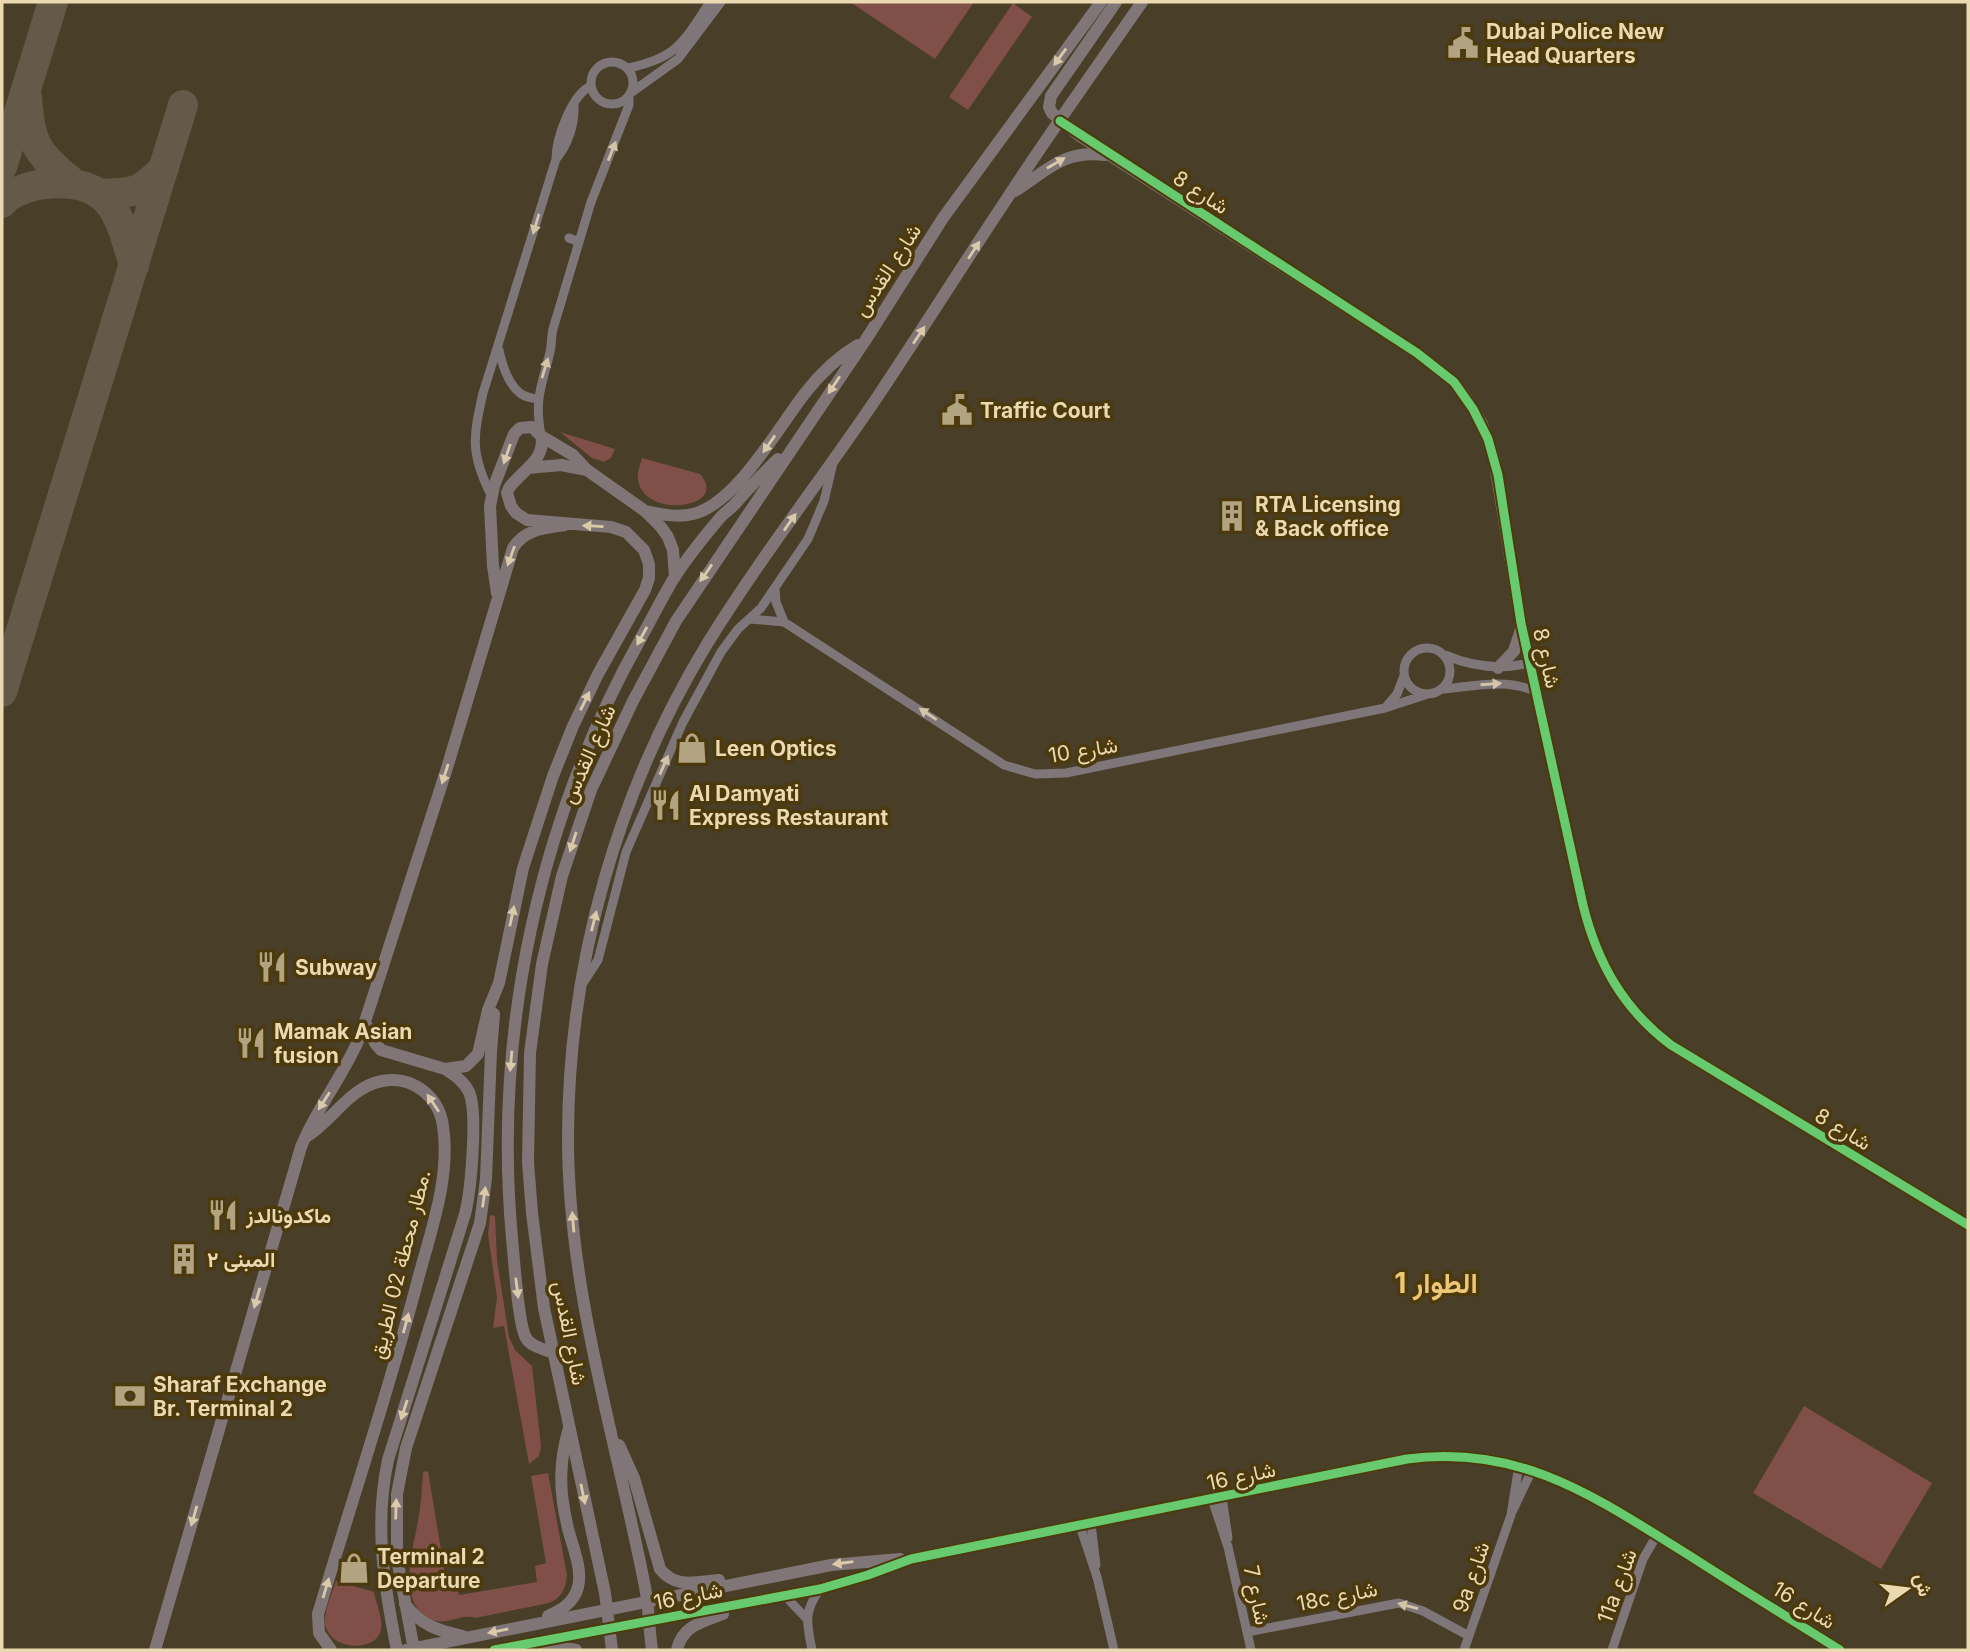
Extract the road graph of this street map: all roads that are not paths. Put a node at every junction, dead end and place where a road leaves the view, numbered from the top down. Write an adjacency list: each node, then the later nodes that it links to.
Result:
1 (710, 2): 6 (street)
2 (720, 2): 8 (street)
3 (1101, 2): 16 (street, شارع القدس, one-way to 16)
4 (1116, 2): 9 (street)
5 (1142, 2): 9 (street, شارع القدس)
6 (628, 68): 7 (street); 8 (street)
7 (591, 86): 8 (street); 17 (street, one-way to 17)
8 (631, 94): 14 (street, one-way to 8)
9 (1060, 121): 10 (street, شارع 8); 11 (street, شارع القدس)
10 (1111, 155): 11 (street, one-way to 10); 12 (street, شارع 8)
11 (1009, 195): 21 (street, شارع القدس, one-way to 11)
12 (1308, 282): 15 (street); 32 (street, شارع 8)
13 (555, 283): 14 (street)
14 (566, 286): 18 (street, one-way to 14)
15 (1301, 294)
16 (864, 341): 20 (street, شارع القدس, one-way to 20); 25 (street, one-way to 25)
17 (498, 348): 18 (street); 24 (street)
18 (537, 400): 19 (street)
19 (541, 435): 22 (street); 23 (street); 24 (street, one-way to 24)
20 (792, 448): 27 (street); 45 (street, شارع القدس, one-way to 45)
21 (834, 459): 28 (street); 42 (street, شارع القدس, one-way to 21)
22 (528, 468): 23 (street); 26 (street)
23 (587, 470): 25 (street)
24 (491, 495): 29 (street)
25 (645, 511): 27 (street)
26 (565, 525): 29 (street, one-way to 29); 41 (street, one-way to 26)
27 (675, 577): 44 (street, one-way to 44)
28 (775, 588): 30 (street); 31 (street)
29 (498, 597): 43 (street, one-way to 43)
30 (750, 619): 31 (street, شارع 10); 42 (street, one-way to 30)
31 (784, 622): 40 (street, شارع 10, one-way to 31)
32 (1522, 626): 34 (street, شارع 8); 35 (street)
33 (1445, 655): 35 (street); 36 (street); 37 (street)
34 (1530, 663): 35 (street); 38 (street, شارع 8)
35 (1498, 667)
36 (1404, 676): 39 (street); 40 (street)
37 (1443, 689): 38 (street, one-way to 38); 39 (street)
38 (1537, 692): 50 (street, شارع 8)
39 (1428, 694): 40 (street, شارع 10)
40 (1385, 708)
41 (499, 983): 46 (street); 64 (street, one-way to 41)
42 (579, 988): 53 (street, شارع القدس, one-way to 42)
43 (365, 1022): 46 (street); 47 (street, one-way to 47)
44 (515, 1028): 45 (street); 49 (street, one-way to 49)
45 (530, 1053): 48 (street, شارع القدس)
46 (445, 1069): 79 (street, مطار محطة 02 الطريق., one-way to 79)
47 (304, 1139): 77 (street, one-way to 77); 78 (street, مطار محطة 02 الطريق., one-way to 47)
48 (528, 1162): 49 (street); 51 (street, شارع القدس)
49 (509, 1192): 51 (street, one-way to 51)
50 (1968, 1225)
51 (553, 1353): 52 (street, شارع القدس)
52 (569, 1427): 67 (street, شارع القدس, one-way to 67); 70 (street)
53 (612, 1433): 61 (street); 66 (street, شارع القدس)
54 (1519, 1465): 55 (street, شارع 16); 56 (street, شارع 16); 57 (street, 9a شارع)
55 (1532, 1470): 57 (street, 9a شارع); 59 (street, شارع 16)
56 (1217, 1498): 58 (street, شارع 16); 72 (street, شارع 7)
57 (1511, 1515): 73 (street, 9a شارع)
58 (1085, 1525): 60 (street, شارع 16); 86 (street)
59 (1657, 1535): 89 (street, 11a شارع); 90 (street, شارع 16)
60 (911, 1559): 61 (street, شارع 16, one-way to 61); 62 (street, شارع 16)
61 (751, 1580): 66 (street, شارع 16)
62 (820, 1589): 63 (street, شارع 16); 68 (street)
63 (785, 1595): 65 (street, شارع 16); 68 (street)
64 (403, 1601): 74 (street); 76 (street)
65 (756, 1601): 69 (street, شارع 16); 84 (street)
66 (647, 1602): 67 (street, شارع 16); 69 (street, شارع القدس)
67 (607, 1609): 70 (street); 71 (street, شارع القدس)
68 (806, 1618): 85 (street)
69 (649, 1621): 71 (street, شارع 16); 83 (street, شارع القدس)
70 (528, 1625): 74 (street, one-way to 74)
71 (608, 1628): 75 (street); 82 (street, شارع القدس)
72 (1247, 1632): 73 (street, 18c شارع, one-way to 72); 87 (street, شارع 7)
73 (1469, 1636): 88 (street, 9a شارع)
74 (467, 1637): 76 (street)
75 (532, 1643): 80 (street); 81 (street)
76 (410, 1649)
77 (155, 1650)
78 (331, 1650)
79 (397, 1650)
80 (494, 1650)
81 (576, 1650)
82 (612, 1650)
83 (652, 1650)
84 (677, 1650)
85 (812, 1650)
86 (1114, 1650)
87 (1251, 1650)
88 (1464, 1650)
89 (1612, 1650)
90 (1840, 1650)

